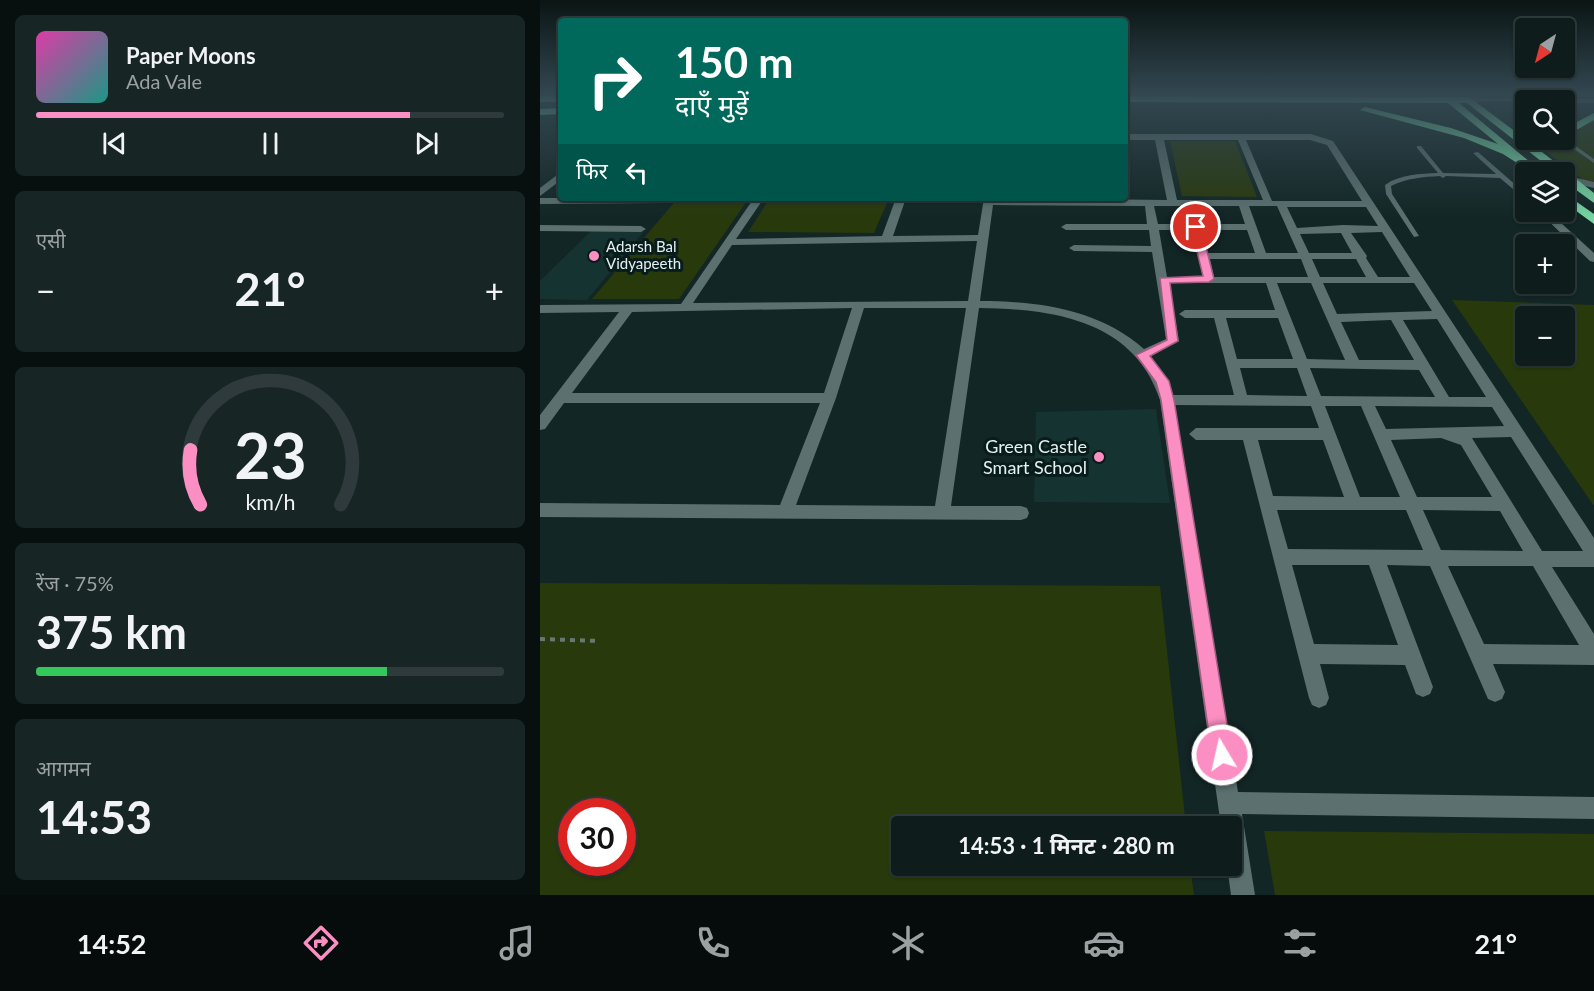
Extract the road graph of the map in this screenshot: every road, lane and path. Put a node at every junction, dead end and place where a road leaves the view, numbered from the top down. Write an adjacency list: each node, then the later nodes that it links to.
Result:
1 (1466, 136): 13 (highway)
2 (1493, 136): 13 (highway)
3 (1516, 136): 10 (highway)
4 (1128, 137): 5 (street)
5 (1159, 137): 6 (street); 31 (street)
6 (1241, 137): 33 (street); 34 (street)
7 (1419, 147): 15 (lane)
8 (1575, 148): 12 (lane)
9 (1538, 150): 10 (highway)
10 (1535, 152): 14 (highway)
11 (1476, 153): 16 (lane)
12 (1594, 161)
13 (1525, 162)
14 (1548, 162)
15 (1443, 176): 16 (lane); 47 (lane)
16 (1500, 176): 21 (lane)
17 (1575, 178): 20 (street)
18 (558, 180): 22 (street)
19 (1575, 183): 23 (highway)
20 (1594, 185)
21 (1515, 189)
22 (540, 193)
23 (1594, 199)
24 (540, 201): 25 (street)
25 (558, 201)
26 (757, 201): 50 (street)
27 (900, 201): 49 (street)
28 (989, 201): 48 (street)
29 (1104, 201): 30 (street)
30 (1149, 203): 31 (street); 39 (street)
31 (1173, 203): 32 (street)
32 (1243, 204): 33 (street); 41 (street)
33 (1275, 204): 34 (street); 46 (street)
34 (1370, 204): 45 (street)
35 (1575, 204): 36 (highway)
36 (1594, 220)
37 (1554, 222): 57 (street)
38 (1066, 226): 39 (street)
39 (1153, 227): 40 (street); 52 (street)
40 (1196, 227): 41 (street); 53 (street)
41 (1252, 227): 54 (street)
42 (540, 228): 44 (street)
43 (1343, 228): 45 (street); 46 (street); 56 (street)
44 (641, 229)
45 (1385, 229): 63 (street)
46 (1294, 231): 55 (street)
47 (1416, 236)
48 (982, 238): 49 (street); 65 (street)
49 (886, 240): 50 (street)
50 (729, 242): 68 (street)
51 (1074, 248): 52 (street)
52 (1158, 249): 60 (street)
53 (1203, 256): 54 (street); 58 (street)
54 (1262, 256): 55 (street)
55 (1305, 256): 56 (street); 61 (street)
56 (1362, 256): 62 (street)
57 (1594, 259)
58 (1209, 279): 59 (street); 60 (street)
59 (1270, 279): 61 (street); 71 (street)
60 (1164, 280): 75 (street)
61 (1315, 280): 62 (street); 74 (street)
62 (1374, 280): 63 (street)
63 (1418, 280): 73 (street)
64 (860, 304): 65 (street); 68 (street); 81 (street)
65 (972, 305): 75 (street); 101 (street)
66 (540, 309): 67 (street)
67 (628, 309): 68 (street); 80 (street)
68 (683, 309)
69 (1185, 314): 70 (street)
70 (1219, 314): 71 (street); 76 (street)
71 (1284, 314): 77 (street)
72 (1395, 315): 73 (street); 74 (street); 79 (street)
73 (1441, 315): 87 (street)
74 (1333, 318): 78 (street)
75 (1142, 355): 82 (street)
76 (1232, 363): 77 (street); 83 (street)
77 (1303, 364): 78 (street); 84 (street)
78 (1354, 364): 79 (street)
79 (1424, 364): 86 (street)
80 (560, 398): 81 (street); 88 (street)
81 (829, 398): 100 (street)
82 (1167, 400): 83 (street); 118 (street)
83 (1242, 401): 84 (street)
84 (1317, 401): 85 (street); 92 (street)
85 (1366, 401): 86 (street); 94 (street)
86 (1445, 402): 87 (street)
87 (1497, 402): 89 (street)
88 (540, 425)
89 (1516, 431): 90 (street); 103 (street)
90 (1450, 433): 94 (street); 98 (street)
91 (1196, 434): 93 (street)
92 (1329, 434): 93 (street); 96 (street)
93 (1254, 435): 95 (street)
94 (1381, 435): 97 (street)
95 (1268, 503): 96 (street); 104 (street)
96 (1355, 504): 97 (street)
97 (1412, 504): 98 (street); 106 (street)
98 (1505, 504): 107 (street)
99 (540, 510): 100 (street)
100 (785, 513): 101 (street)
101 (942, 513): 102 (street)
102 (1021, 513)
103 (1594, 553)
104 (1282, 557): 105 (street); 111 (street)
105 (1375, 558): 106 (street); 114 (street)
106 (1436, 558): 107 (street); 112 (street)
107 (1537, 559): 108 (street); 113 (street)
108 (1594, 559)
109 (540, 639): 110 (path)
110 (599, 641)
111 (1308, 654): 114 (street); 117 (street)
112 (1479, 654): 113 (street); 116 (street)
113 (1594, 654)
114 (1411, 655): 115 (street)
115 (1423, 687)
116 (1496, 692)
117 (1319, 698)
118 (1229, 803): 119 (street); 120 (street)
119 (1594, 808)
120 (1243, 895)

